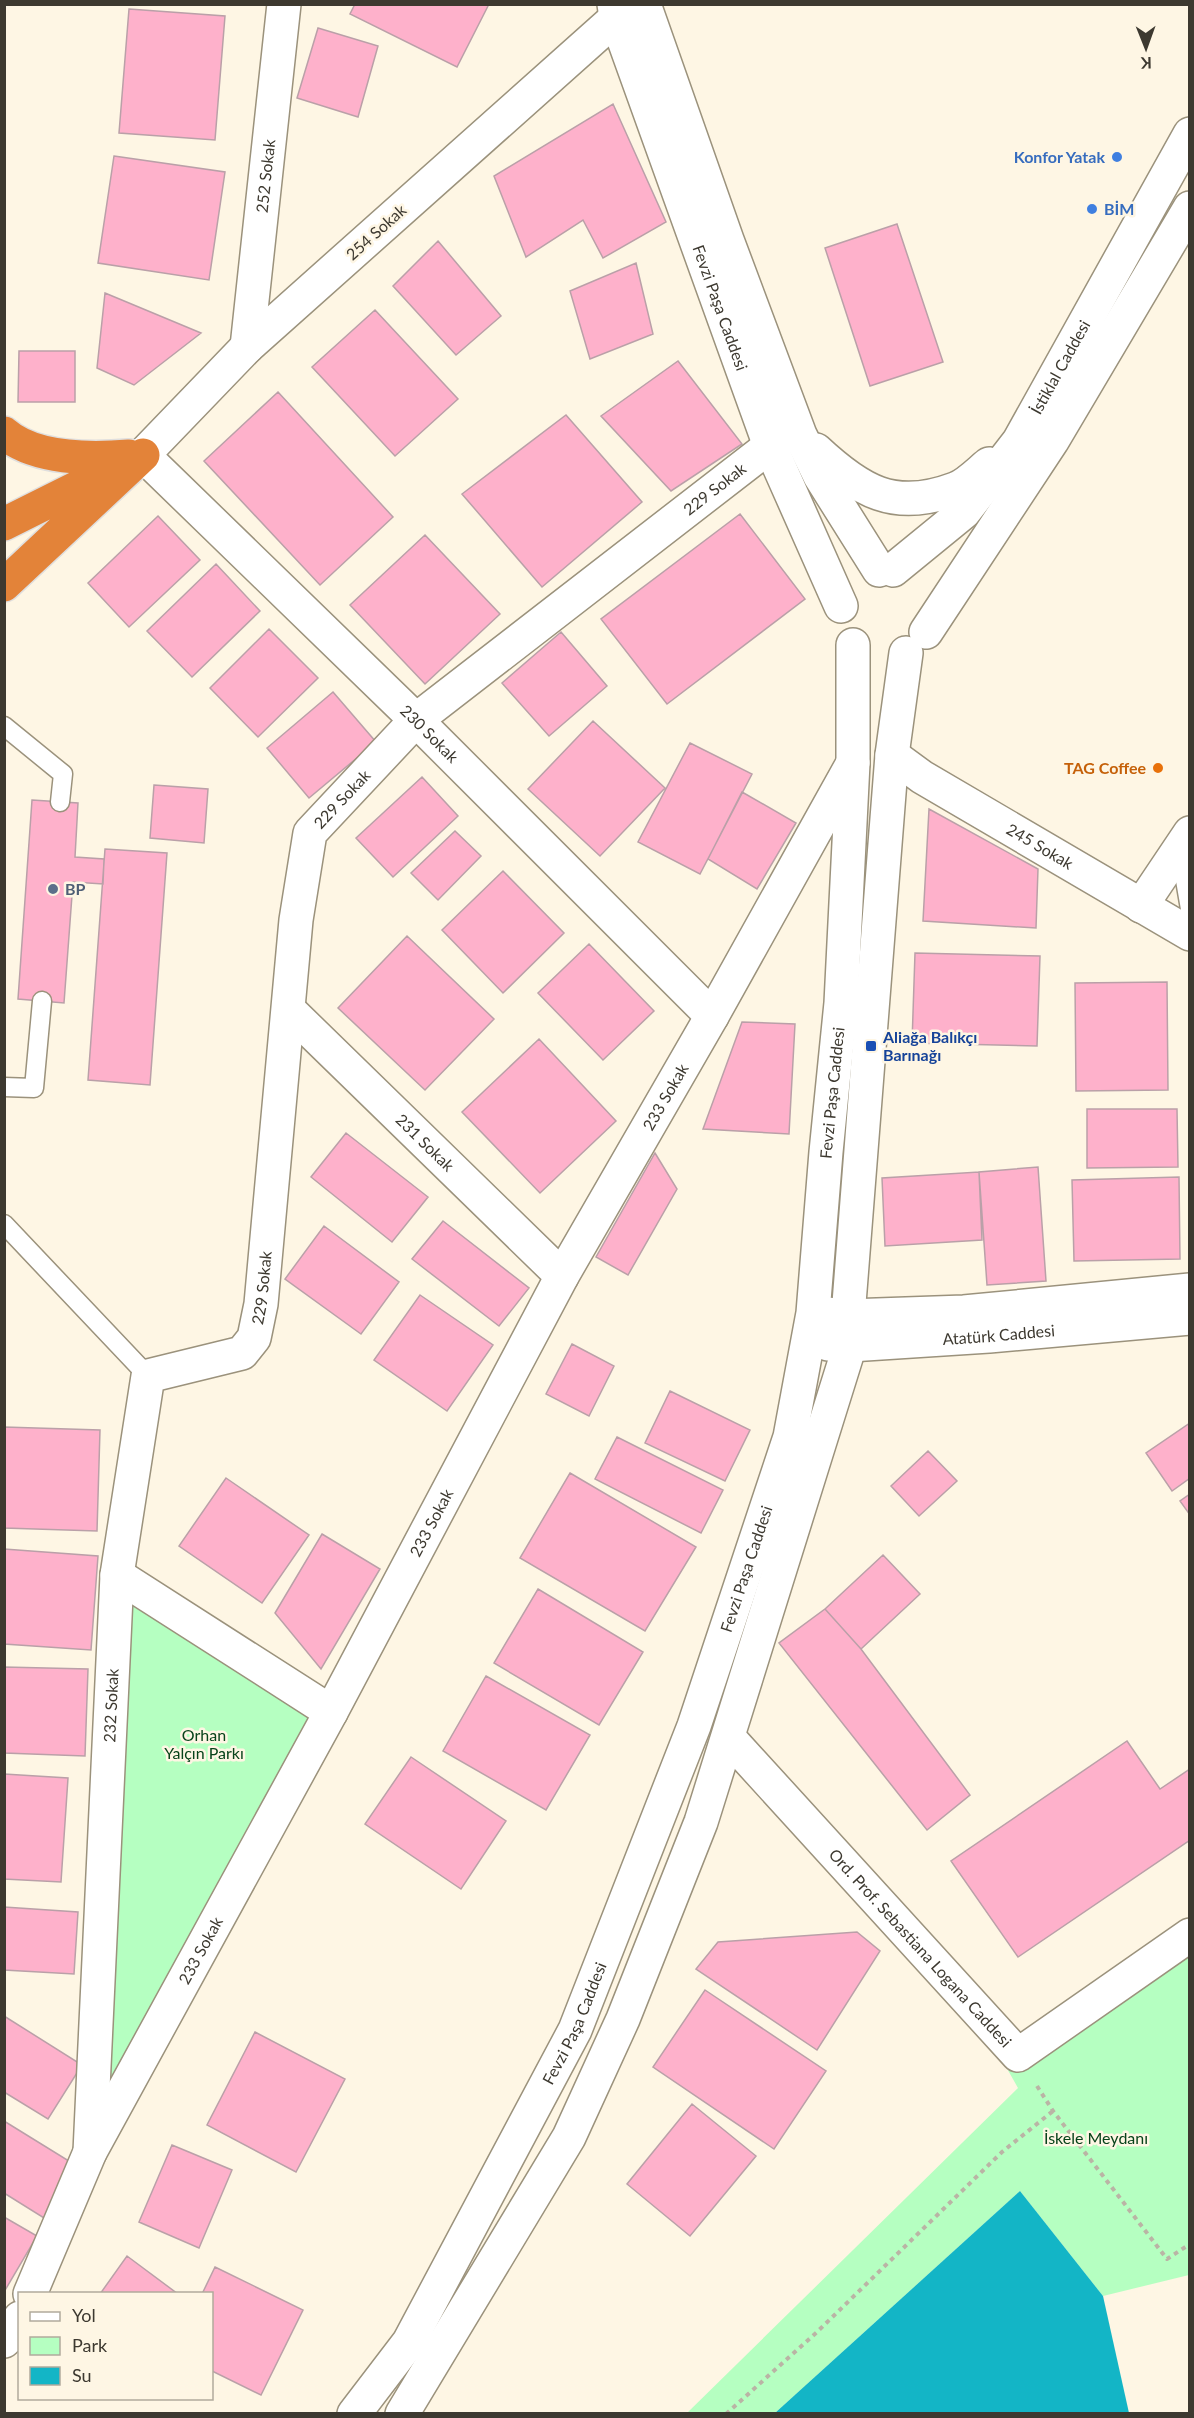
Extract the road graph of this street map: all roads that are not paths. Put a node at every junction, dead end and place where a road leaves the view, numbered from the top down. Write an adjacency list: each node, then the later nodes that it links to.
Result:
1 (284, 4): 5 (street, 252 Sokak)
2 (630, 8): 5 (street, 254 Sokak); 7 (street, Fevzi Paşa Caddesi)
3 (1190, 134): 8 (street, İstiklal Caddesi)
4 (1190, 208): 14 (street, İstiklal Caddesi)
5 (248, 346): 9 (street, 254 Sokak)
6 (4, 433): 9 (highway)
7 (785, 440): 8 (street); 11 (street, Fevzi Paşa Caddesi); 13 (street, Fevzi Paşa Caddesi); 16 (street, 229 Sokak)
8 (1019, 441): 11 (street, İstiklal Caddesi)
9 (143, 455): 10 (highway); 12 (highway); 16 (street, 230 Sokak)
10 (4, 524)
11 (886, 570): 13 (street); 14 (street, Fevzi Paşa Caddesi)
12 (4, 585)
13 (841, 606): 15 (street, Fevzi Paşa Caddesi)
14 (916, 643): 15 (street); 18 (street, Fevzi Paşa Caddesi)
15 (853, 645): 19 (street, Fevzi Paşa Caddesi)
16 (416, 720): 27 (street, 229 Sokak); 28 (street, 230 Sokak)
17 (4, 726): 20 (lane)
18 (892, 755): 23 (street, 245 Sokak); 35 (street, Fevzi Paşa Caddesi)
19 (853, 763): 28 (street, 233 Sokak); 34 (street, Fevzi Paşa Caddesi)
20 (60, 802)
21 (1190, 833): 23 (street)
22 (1190, 871): 24 (lane)
23 (1141, 906): 25 (street, 245 Sokak)
24 (1190, 909)
25 (1190, 934)
26 (42, 1001): 29 (lane)
27 (289, 1010): 31 (street, 231 Sokak); 36 (street, 229 Sokak)
28 (712, 1016): 31 (street, 233 Sokak)
29 (4, 1087)
30 (4, 1224): 36 (lane)
31 (562, 1276): 38 (street, 233 Sokak)
32 (1190, 1290): 35 (street, Atatürk Caddesi)
33 (1190, 1318): 35 (street, Atatürk Caddesi)
34 (811, 1328): 35 (street, Atatürk Caddesi); 45 (street, Fevzi Paşa Caddesi)
35 (849, 1330): 39 (street, Fevzi Paşa Caddesi)
36 (148, 1376): 37 (street, 232 Sokak)
37 (117, 1575): 38 (street); 41 (street, 232 Sokak)
38 (331, 1712): 41 (street, 233 Sokak)
39 (729, 1738): 40 (street, Ord. Prof. Sebastiana Logana Caddesi); 46 (street, Fevzi Paşa Caddesi)
40 (1190, 1935)
41 (90, 2152): 42 (street, 233 Sokak)
42 (31, 2292)
43 (18, 2323): 44 (street)
44 (4, 2341)
45 (354, 2414)
46 (402, 2414)

